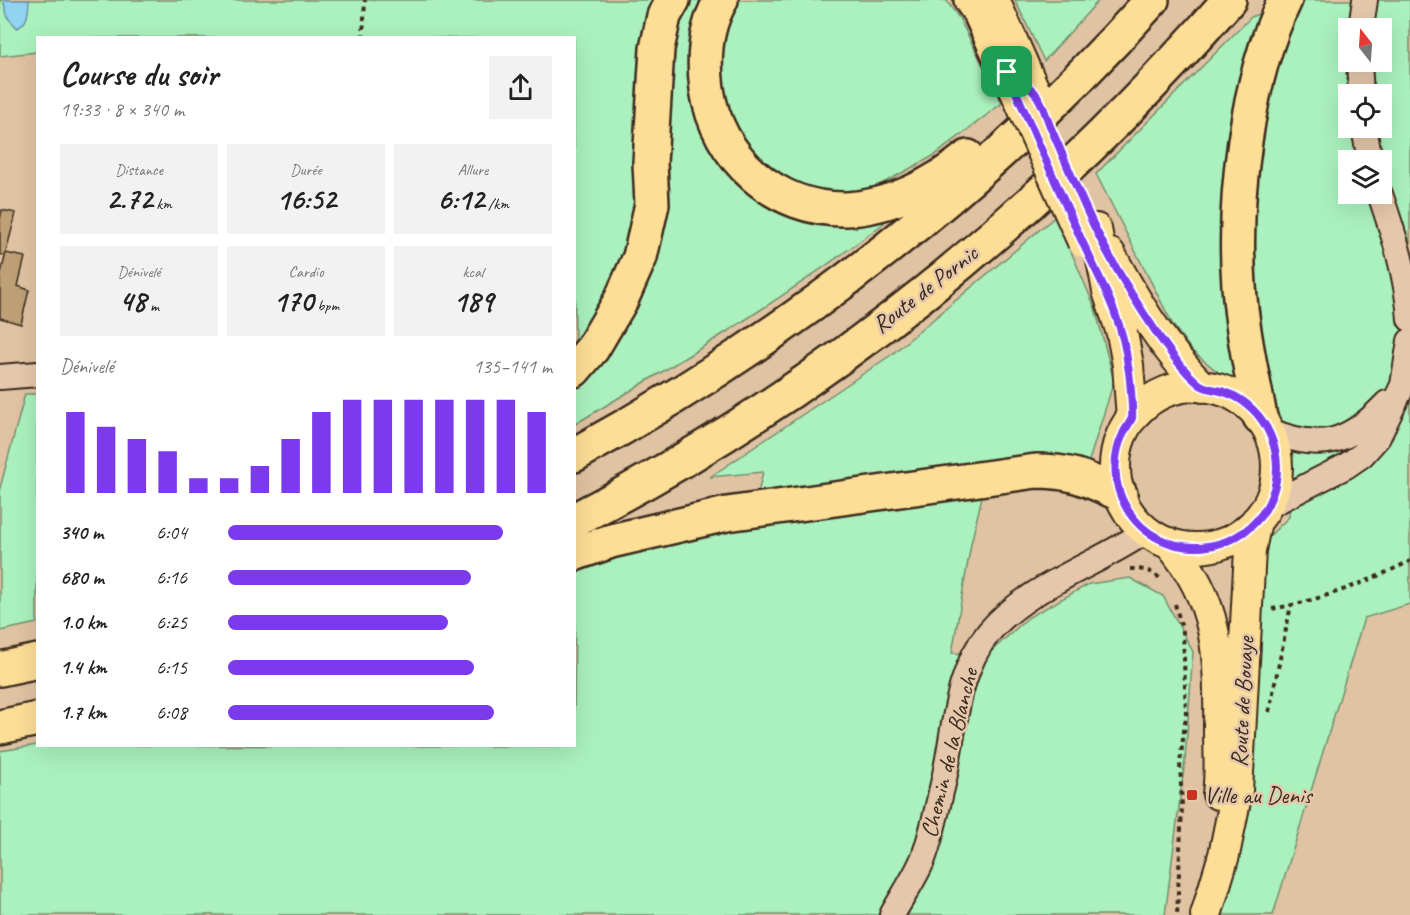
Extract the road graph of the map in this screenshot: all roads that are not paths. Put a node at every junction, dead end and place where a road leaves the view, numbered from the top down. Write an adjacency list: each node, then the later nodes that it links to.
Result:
1 (673, 0): 16 (highway)
2 (721, 0): 11 (highway)
3 (971, 0): 10 (highway)
4 (994, 0): 10 (main road)
5 (1152, 0): 11 (highway)
6 (1229, 0): 26 (highway, Route de Pornic)
7 (1285, 0): 22 (highway)
8 (1365, 0): 9 (street)
9 (1362, 18)
10 (1004, 52): 13 (main road, bridge); 13 (main road)
11 (1070, 87): 23 (highway)
12 (1383, 204): 14 (street)
13 (1089, 236): 20 (main road); 21 (main road)
14 (1410, 319)
15 (1410, 341): 19 (street)
16 (576, 368)
17 (36, 374): 18 (street)
18 (0, 377)
19 (1407, 385): 22 (street); 25 (street)
20 (1202, 387): 21 (main road); 22 (main road)
21 (1132, 418): 24 (main road)
22 (1264, 423): 25 (main road)
23 (576, 454)
24 (1120, 494): 27 (main road); 28 (highway)
25 (1261, 514): 27 (main road); 34 (main road, Route de Bouaye)
26 (576, 519)
27 (1157, 537): 33 (street, Chemin de la Blanche); 34 (main road, Route de Bouaye)
28 (576, 553)
29 (36, 661): 30 (highway)
30 (0, 669)
31 (36, 719): 32 (highway)
32 (0, 727)
33 (892, 915)
34 (1205, 915)

